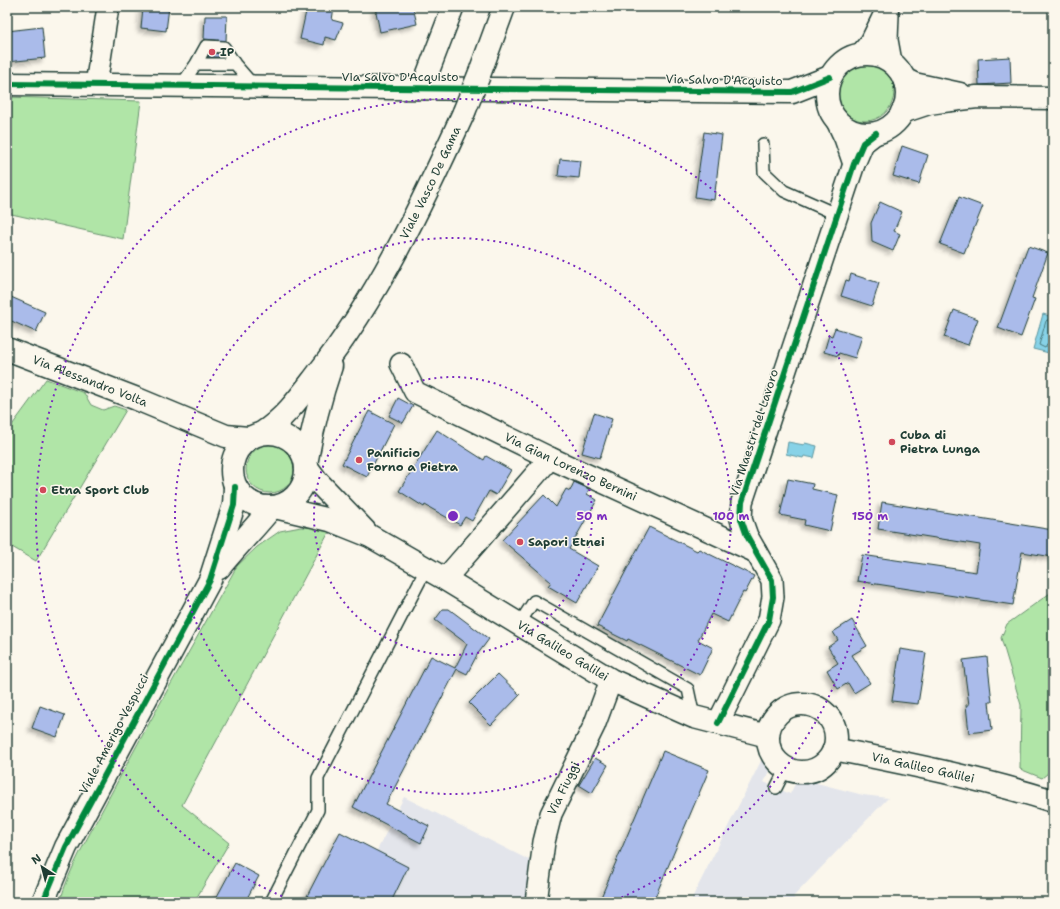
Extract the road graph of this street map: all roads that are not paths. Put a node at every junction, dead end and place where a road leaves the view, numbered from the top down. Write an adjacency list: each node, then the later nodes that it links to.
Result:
1 (108, 7): 12 (street)
2 (453, 7): 15 (street)
3 (504, 7): 26 (street, Viale Vasco De Gama, bridge)
4 (888, 7): 5 (street); 6 (street)
5 (861, 54): 6 (street); 9 (street)
6 (891, 62): 10 (street)
7 (196, 64): 8 (lane); 8 (lane); 13 (lane)
8 (235, 64): 14 (lane)
9 (830, 78): 16 (street); 20 (street)
10 (904, 79): 17 (street); 19 (street)
11 (7, 84): 12 (street, Via Salvo D'Acquisto)
12 (96, 85): 13 (street, Via Salvo D'Acquisto)
13 (180, 87): 14 (street, Via Salvo D'Acquisto)
14 (255, 87): 15 (street, Via Salvo D'Acquisto)
15 (422, 88): 16 (street, Via Salvo D'Acquisto)
16 (792, 92): 20 (street)
17 (977, 97): 18 (street); 19 (street)
18 (1053, 98)
19 (902, 112): 21 (street)
20 (833, 114): 21 (street); 23 (street)
21 (876, 133): 23 (street, Via Maestri del Lavoro)
22 (763, 144): 24 (lane)
23 (854, 164): 24 (street, Via Maestri del Lavoro)
24 (838, 215): 35 (street, Via Maestri del Lavoro)
25 (7, 348): 28 (street, Via Alessandro Volta)
26 (338, 348): 29 (street); 31 (street)
27 (401, 364): 30 (street, Via Gian Lorenzo Bernini)
28 (173, 415): 29 (street); 32 (street)
29 (255, 436): 31 (street); 32 (street)
30 (550, 458): 35 (street, Via Gian Lorenzo Bernini); 37 (street)
31 (306, 465): 33 (street); 34 (street)
32 (233, 478): 33 (street); 38 (street)
33 (273, 507): 34 (street); 38 (street)
34 (370, 536): 36 (street, Via Galileo Galilei)
35 (756, 552): 42 (street, Via Maestri del Lavoro)
36 (426, 569): 37 (street, Via Galileo Galilei); 49 (lane)
37 (445, 579): 39 (street, Via Galileo Galilei)
38 (210, 580): 48 (street, Viale Amerigo Vespucci)
39 (519, 624): 40 (street, Via Galileo Galilei); 41 (lane)
40 (611, 680): 41 (street, Via Galileo Galilei); 50 (street, Via Fiuggi)
41 (694, 717): 42 (street, Via Galileo Galilei)
42 (718, 723): 43 (street, Via Galileo Galilei)
43 (768, 736): 44 (street); 45 (street)
44 (834, 749): 45 (street); 47 (street, Via Galileo Galilei)
45 (786, 768): 46 (lane)
46 (776, 788)
47 (1053, 801)
48 (43, 902)
49 (271, 902)
50 (536, 902)

